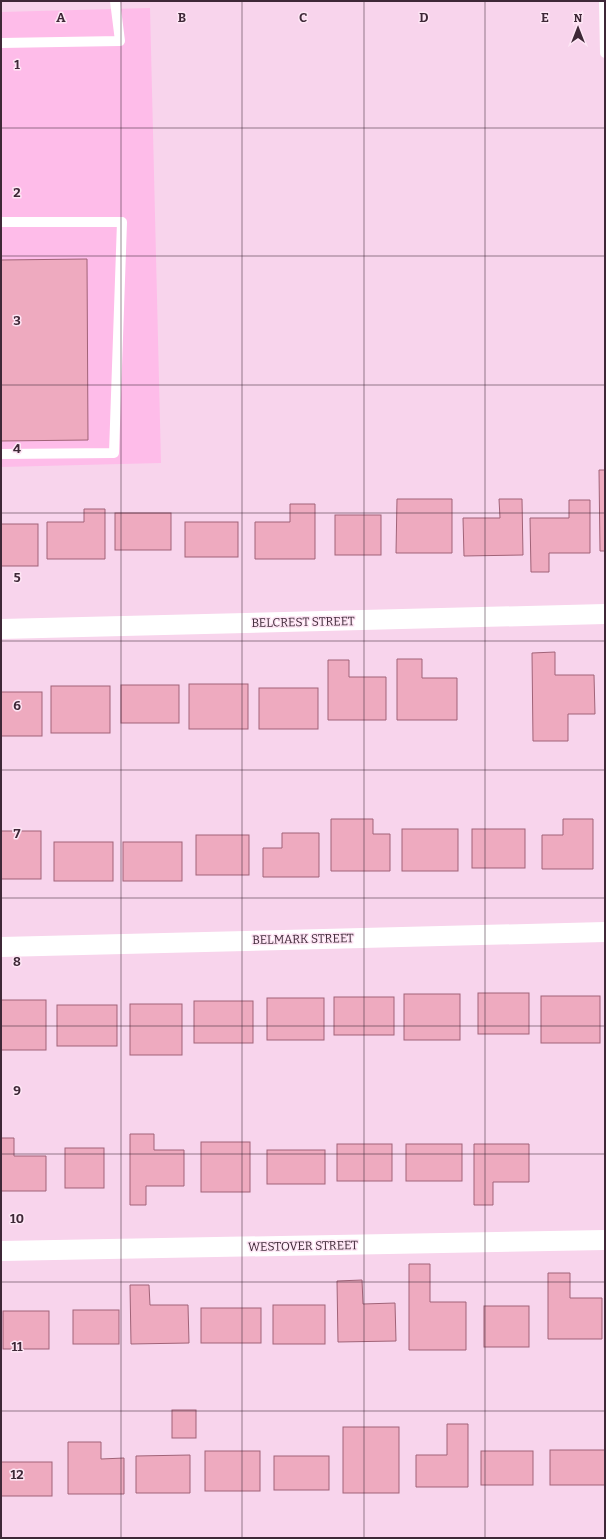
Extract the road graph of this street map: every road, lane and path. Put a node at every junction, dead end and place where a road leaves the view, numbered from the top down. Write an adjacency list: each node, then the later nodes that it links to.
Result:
1 (115, 1): 3 (lane)
2 (604, 1): 4 (lane)
3 (1, 43)
4 (605, 53)
5 (1, 222): 6 (lane)
6 (1, 454)
7 (605, 614): 8 (street, BELCREST STREET)
8 (1, 629)
9 (605, 932): 10 (street, BELMARK STREET)
10 (1, 947)
11 (605, 1240): 12 (street, WESTOVER STREET)
12 (1, 1252)

